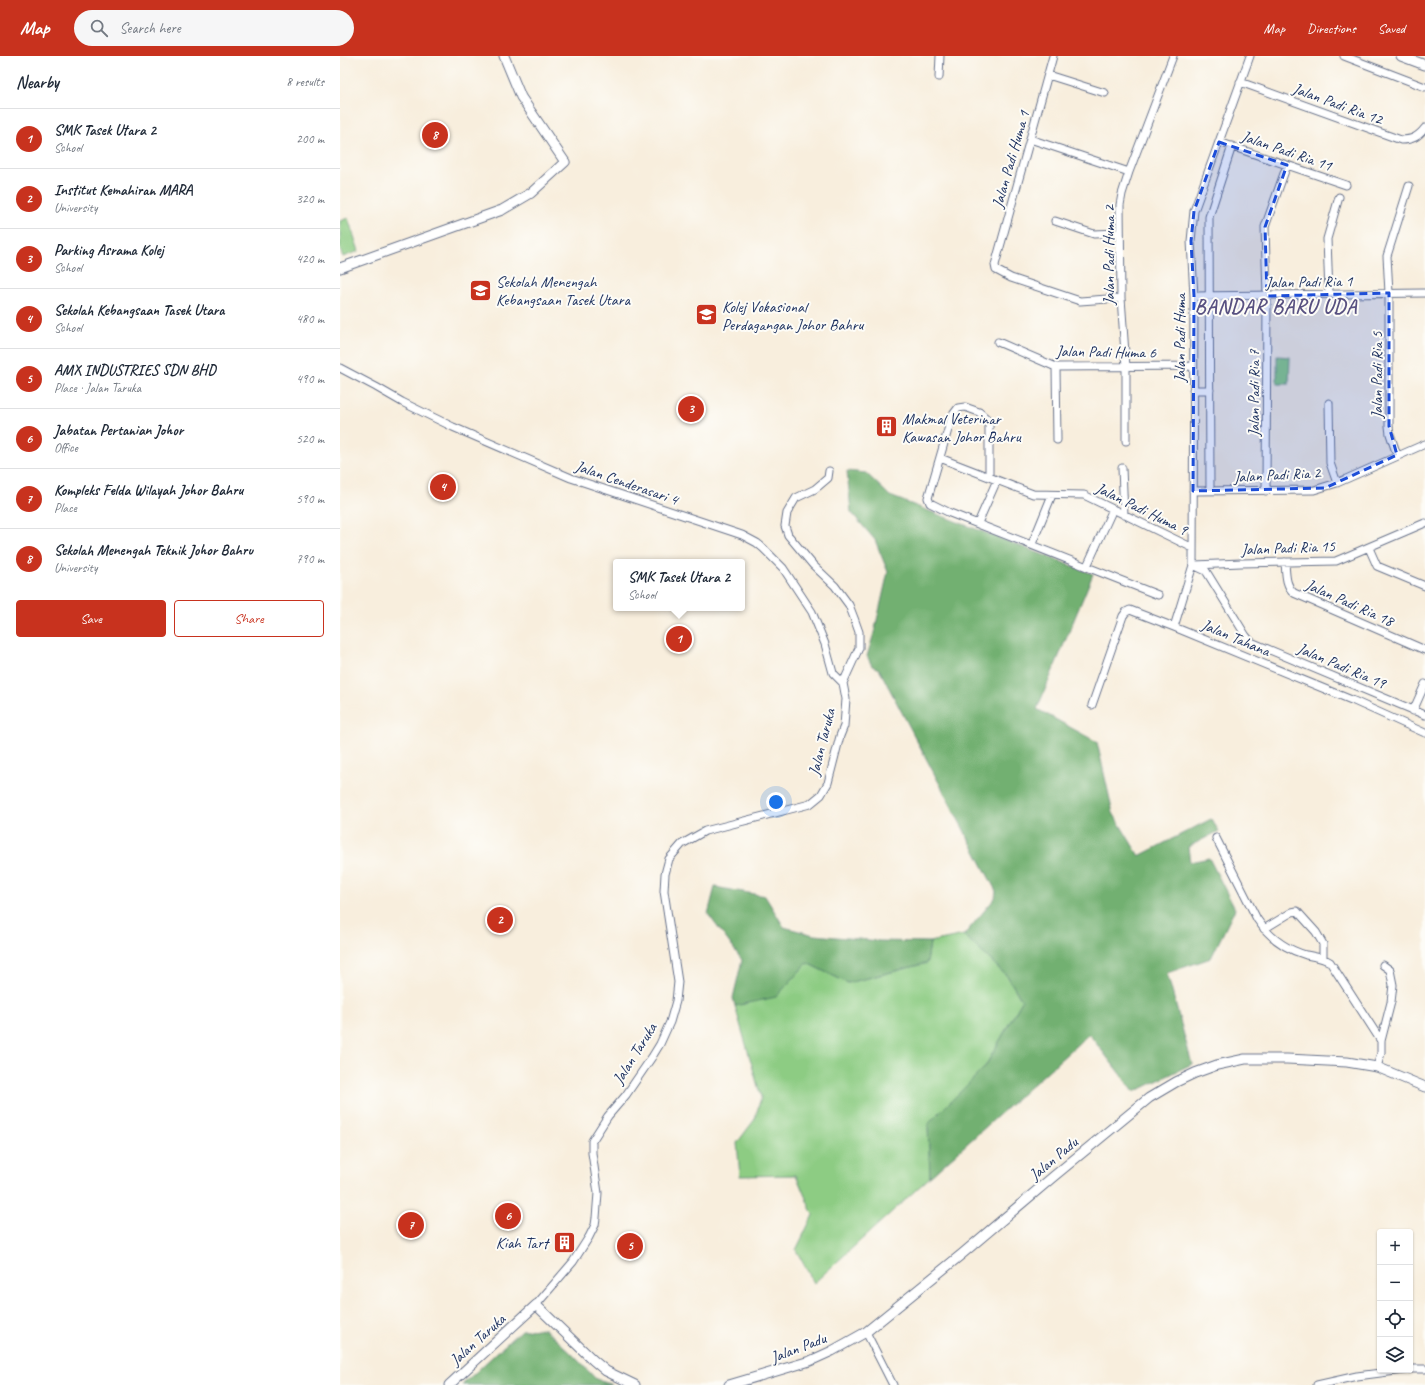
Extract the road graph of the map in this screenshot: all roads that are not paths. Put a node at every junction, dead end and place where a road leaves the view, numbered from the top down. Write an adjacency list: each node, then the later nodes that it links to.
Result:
1 (504, 56): 25 (street)
2 (940, 56): 10 (street)
3 (1053, 56): 9 (street, Jalan Padi Huma 1)
4 (1173, 56): 19 (street, Jalan Padi Huma 2)
5 (1250, 56): 11 (street, Jalan Padi Huma)
6 (1344, 56): 12 (street)
7 (1401, 56): 8 (street)
8 (1425, 65)
9 (1048, 75): 13 (street); 15 (street, Jalan Padi Huma 1)
10 (939, 77)
11 (1240, 82): 14 (street, Jalan Padi Ria 12); 16 (street, Jalan Padi Huma)
12 (1425, 87)
13 (1105, 93)
14 (1425, 128)
15 (1030, 139): 19 (street); 32 (street, Jalan Padi Huma 1)
16 (1219, 142): 17 (street, Jalan Padi Ria 11); 29 (street, Jalan Padi Huma)
17 (1232, 146): 18 (street, Jalan Padi Ria 11); 30 (street, Jalan Padi Huma)
18 (1287, 165): 20 (street, Jalan Padi Ria 11); 31 (street, Jalan Padi Ria 7)
19 (1129, 172): 24 (street, Jalan Padi Huma 2)
20 (1346, 185)
21 (1408, 186): 28 (street, Jalan Padi Ria 5)
22 (1340, 197): 27 (street)
23 (1055, 222): 24 (street)
24 (1119, 233): 32 (street, Jalan Padi Huma 2)
25 (340, 268)
26 (1425, 293): 28 (street, Jalan Padi Ria 1)
27 (1329, 294): 28 (street, Jalan Padi Ria 1); 31 (street, Jalan Padi Ria 1)
28 (1389, 294): 44 (street, Jalan Padi Ria 5)
29 (1194, 296): 30 (street, Jalan Padi Ria 1); 35 (street, Jalan Padi Huma)
30 (1210, 296): 31 (street, Jalan Padi Ria 1); 39 (street, Jalan Padi Huma)
31 (1267, 296): 53 (street, Jalan Padi Ria 7)
32 (1121, 298): 34 (street, Jalan Padi Huma 2)
33 (998, 342): 36 (street, Jalan Padi Huma 6)
34 (1126, 366): 35 (street, Jalan Padi Huma 6); 36 (street, Jalan Padi Huma 6); 42 (street, Jalan Padi Huma 2)
35 (1193, 366): 38 (street, Jalan Padi Huma)
36 (1056, 367): 41 (street)
37 (340, 368): 69 (street, Jalan Cenderasari 4)
38 (1193, 390): 39 (street); 51 (street, Jalan Padi Huma)
39 (1210, 390): 52 (street, Jalan Padi Huma)
40 (1329, 403): 50 (street)
41 (1057, 440)
42 (1126, 441)
43 (1425, 444): 44 (street, Jalan Padi Ria 2)
44 (1397, 455): 50 (street, Jalan Padi Ria 2)
45 (940, 458): 48 (street, Jalan Padi Huma 9); 48 (street); 57 (street)
46 (1122, 468): 56 (street)
47 (830, 471): 69 (street)
48 (988, 477): 49 (street, Jalan Padi Huma 9)
49 (997, 480): 54 (street, Jalan Padi Huma 9); 57 (street)
50 (1337, 483): 53 (street, Jalan Padi Ria 2)
51 (1193, 491): 52 (street, Jalan Padi Ria 2); 60 (street, Jalan Padi Huma)
52 (1210, 491): 53 (street, Jalan Padi Ria 2)
53 (1266, 491)
54 (1052, 495): 55 (street, Jalan Padi Huma 9); 59 (street)
55 (1113, 509): 56 (street, Jalan Padi Huma 9); 64 (street)
56 (1124, 515): 60 (street, Jalan Padi Huma 9)
57 (978, 523): 59 (street)
58 (1425, 523): 61 (street, Jalan Padi Ria 15)
59 (1032, 544): 64 (street)
60 (1194, 548): 63 (street, Jalan Padi Huma)
61 (1369, 548): 62 (street, Jalan Padi Ria 15); 65 (street)
62 (1285, 562): 63 (street, Jalan Padi Ria 15); 68 (street, Jalan Padi Ria 18)
63 (1193, 565): 67 (street, Jalan Padi Huma); 72 (street, Jalan Padi Ria 19)
64 (1087, 566): 66 (street)
65 (1425, 586)
66 (1158, 595)
67 (1174, 627): 71 (street, Jalan Tahana); 74 (street, Jalan Tahana)
68 (1425, 650)
69 (843, 683): 82 (street, Jalan Taruka)
70 (1425, 684): 72 (street)
71 (1092, 705)
72 (1414, 711): 73 (street, Jalan Padi Ria 19)
73 (1425, 715)
74 (1425, 733)
75 (1216, 838): 76 (street)
76 (1264, 930): 77 (street); 77 (street)
77 (1323, 958): 79 (street)
78 (1383, 965): 79 (street)
79 (1381, 1041): 80 (street)
80 (1377, 1067): 81 (street, Jalan Padu); 83 (street, Jalan Padu)
81 (1425, 1087)
82 (536, 1305): 87 (street, Jalan Taruka); 88 (street)
83 (866, 1332): 89 (street, Jalan Padu); 90 (street)
84 (1413, 1369): 85 (street)
85 (1425, 1369)
86 (1380, 1373): 91 (street)
87 (449, 1385)
88 (635, 1385)
89 (729, 1385)
90 (893, 1385)
91 (1317, 1385)

